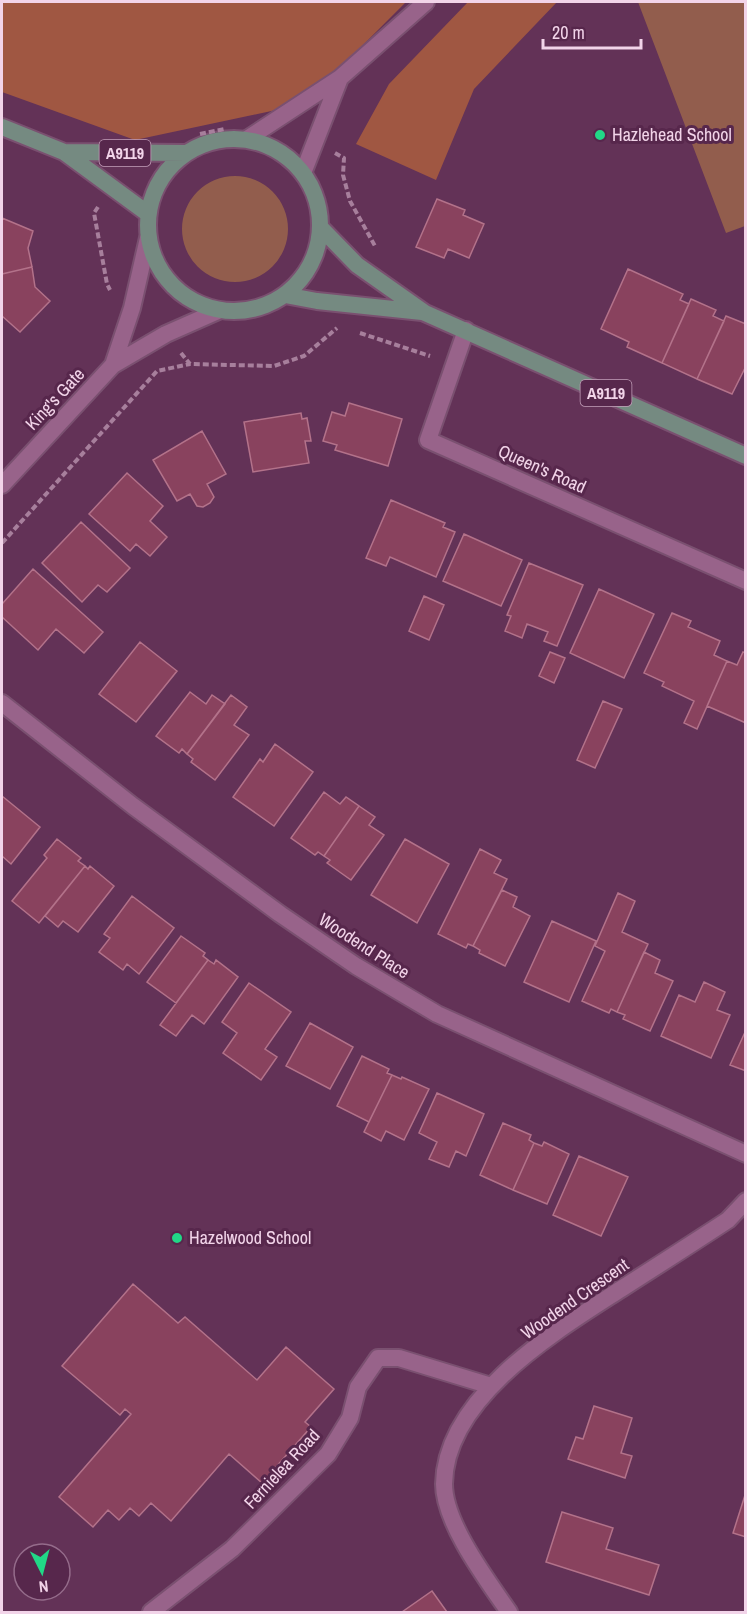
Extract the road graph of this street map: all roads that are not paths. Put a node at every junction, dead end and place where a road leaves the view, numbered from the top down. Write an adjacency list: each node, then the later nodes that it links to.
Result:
1 (426, 2): 2 (street)
2 (340, 78): 4 (street); 7 (street)
3 (2, 127): 5 (main road, A9119)
4 (247, 139): 6 (main road, A9119); 7 (main road, A9119)
5 (64, 152): 6 (main road, A9119); 8 (main road, A9119)
6 (186, 153): 8 (main road, A9119)
7 (303, 173): 9 (main road, A9119)
8 (147, 213): 10 (main road, A9119)
9 (321, 228): 11 (main road, A9119); 13 (main road, A9119)
10 (148, 238): 12 (main road, A9119); 15 (street, King's Gate)
11 (285, 295): 12 (main road, A9119); 13 (main road, A9119)
12 (218, 311): 15 (street, King's Gate)
13 (425, 313): 14 (main road, A9119)
14 (466, 330): 16 (main road, A9119); 18 (street, Queen's Road)
15 (113, 365): 17 (street, King's Gate)
16 (746, 456)
17 (2, 485)
18 (746, 580)
19 (2, 704): 20 (street, Woodend Place)
20 (746, 1154)
21 (746, 1201): 22 (street, Woodend Crescent)
22 (491, 1386): 23 (street, Fernielea Road); 24 (street, Woodend Crescent)
23 (151, 1612)
24 (509, 1612)

